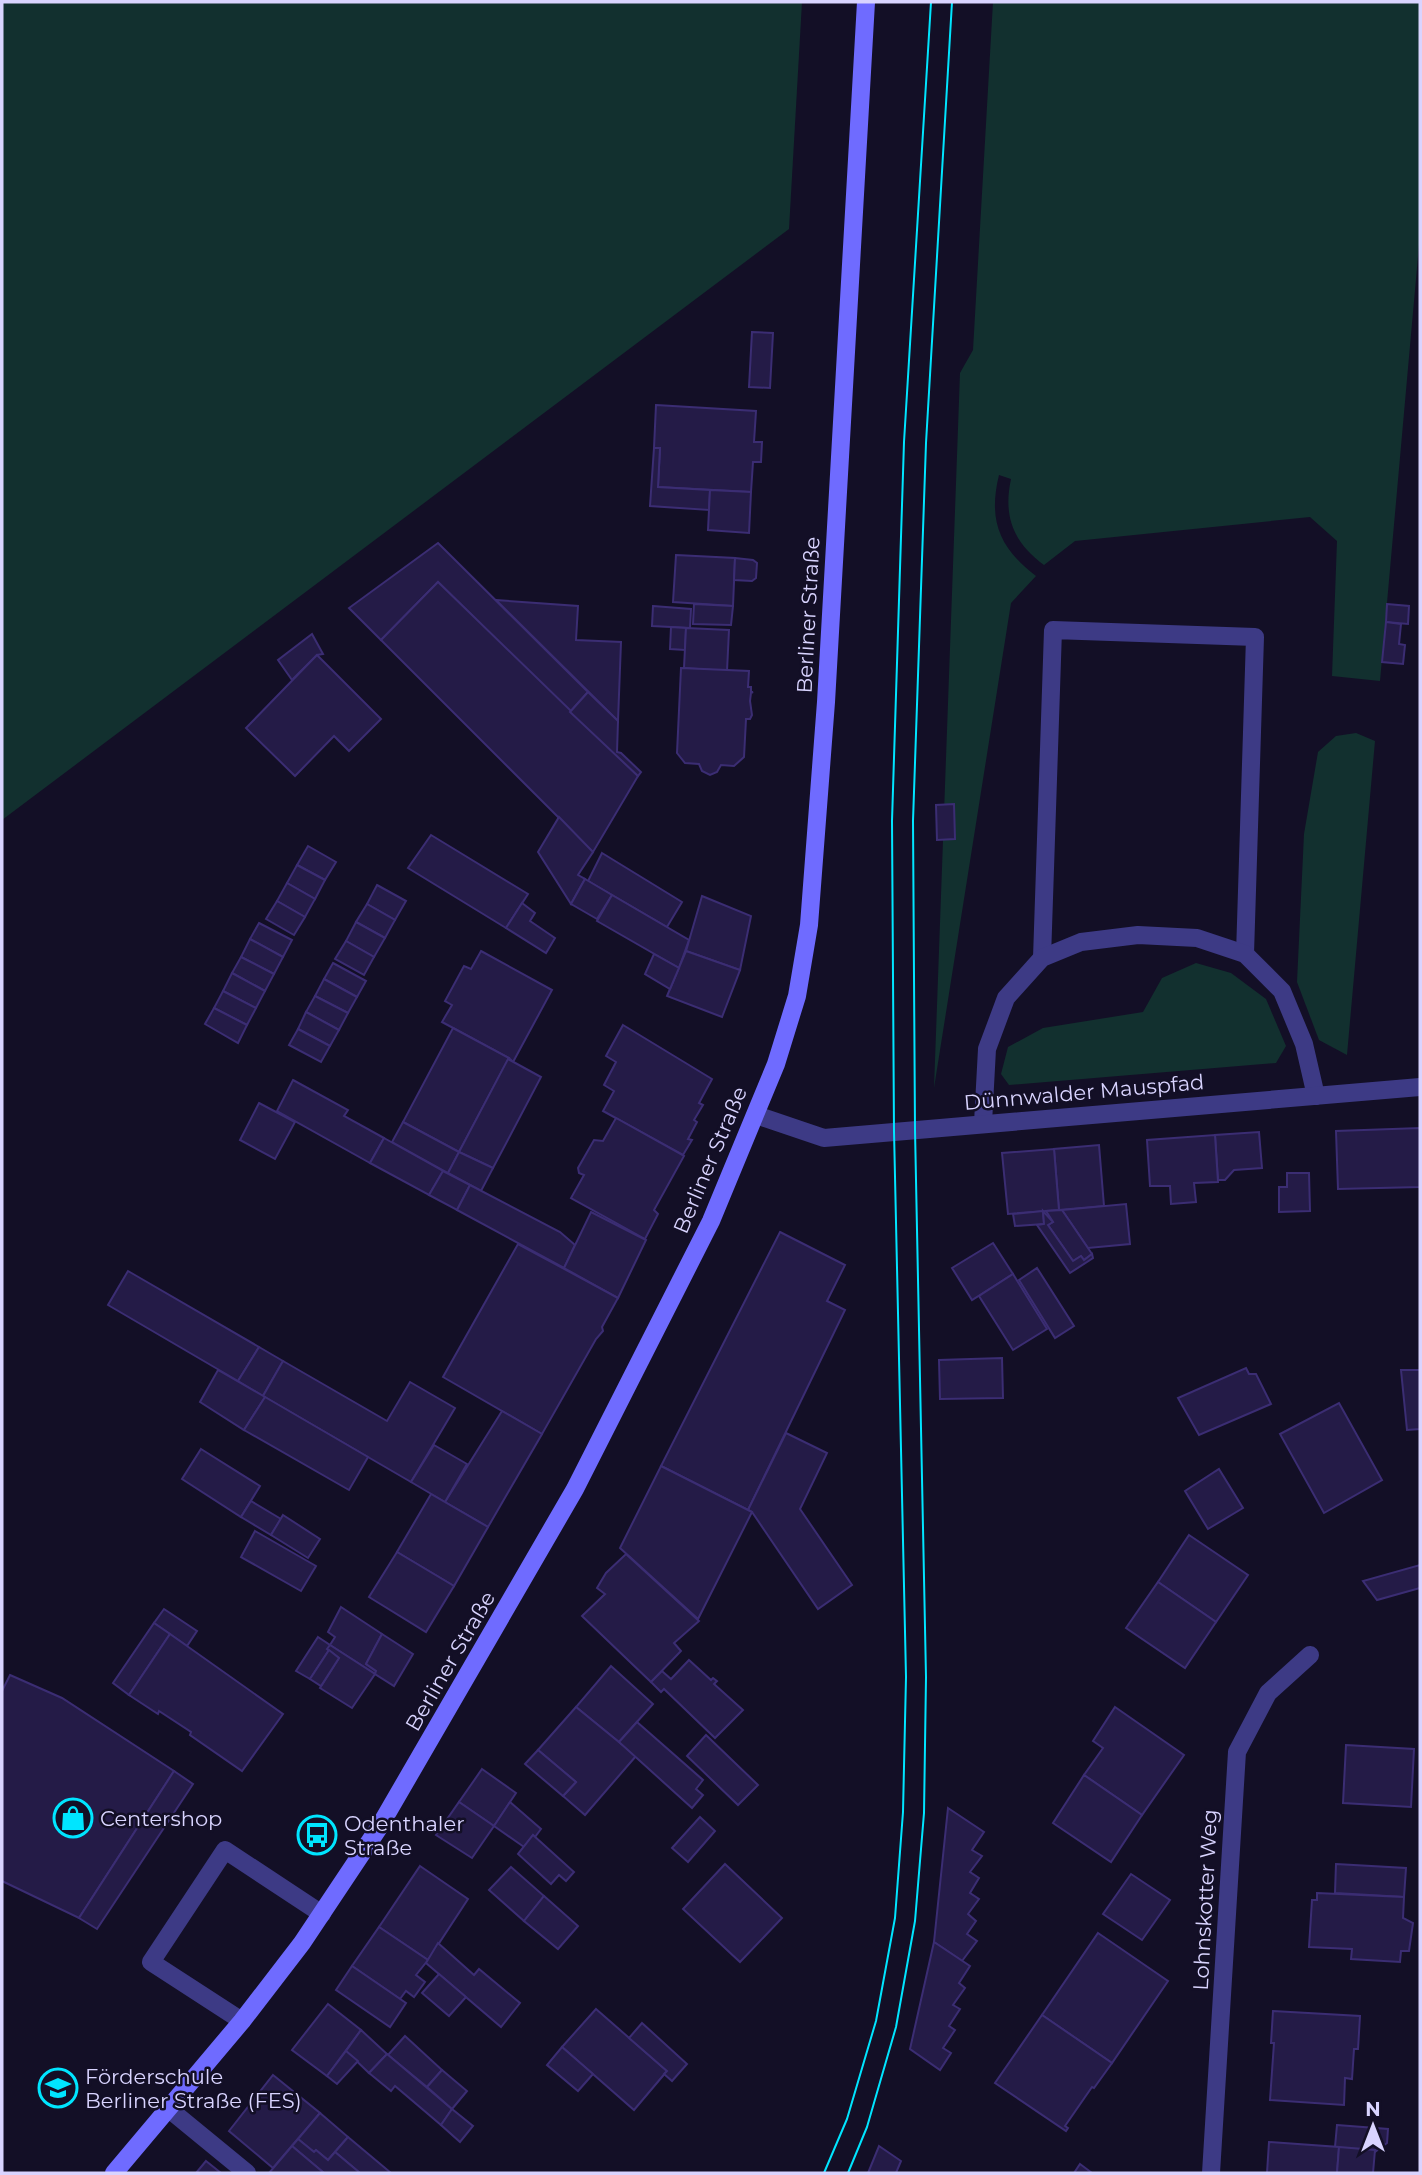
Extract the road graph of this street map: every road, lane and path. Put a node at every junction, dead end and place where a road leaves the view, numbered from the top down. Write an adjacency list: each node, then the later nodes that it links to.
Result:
1 (866, 2): 6 (main road, Berliner Straße)
2 (1245, 954): 3 (street); 3 (street); 5 (street)
3 (1042, 958): 7 (street)
4 (1420, 1087): 5 (street, Dünnwalder Mauspfad)
5 (1316, 1096): 7 (street, Dünnwalder Mauspfad)
6 (756, 1115): 7 (street, Dünnwalder Mauspfad); 9 (main road, Berliner Straße)
7 (983, 1123)
8 (1310, 1655): 14 (street, Lohnskotter Weg)
9 (322, 1914): 10 (main road, Berliner Straße); 10 (street)
10 (242, 2021): 11 (main road, Berliner Straße)
11 (169, 2109): 12 (main road, Berliner Straße); 13 (street)
12 (114, 2173)
13 (247, 2173)
14 (1211, 2173)

